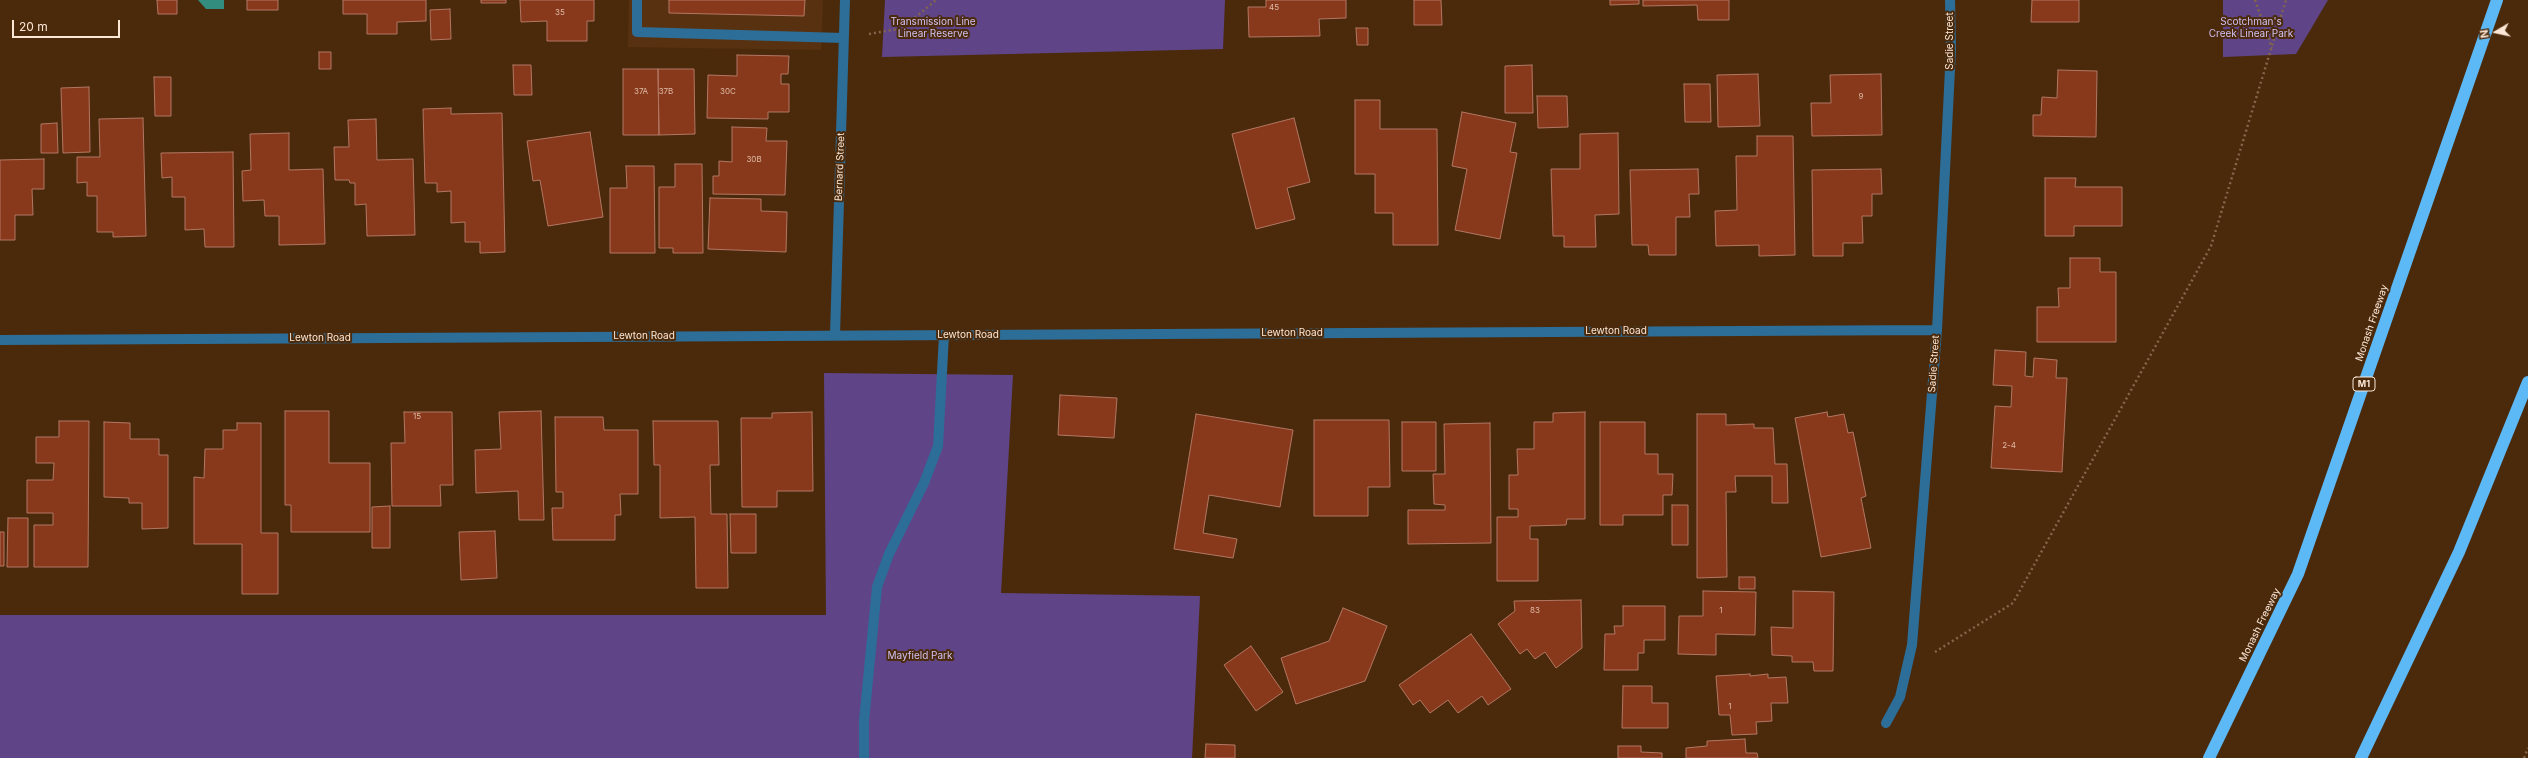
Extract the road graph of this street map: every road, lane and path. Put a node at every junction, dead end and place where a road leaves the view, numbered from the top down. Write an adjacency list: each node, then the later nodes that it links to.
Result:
1 (637, 0): 8 (street)
2 (845, 0): 8 (street, Bernard Street)
3 (936, 0): 8 (path)
4 (1950, 0): 10 (street, Sadie Street)
5 (2255, 0): 9 (path)
6 (2286, 0): 9 (path)
7 (2497, 0): 19 (highway, Monash Freeway / M1)
8 (843, 38): 11 (street, Bernard Street)
9 (2272, 49): 15 (path)
10 (1937, 330): 12 (street, Lewton Road); 15 (street, Sadie Street)
11 (835, 335): 12 (street, Lewton Road); 13 (street, Lewton Road)
12 (944, 335): 18 (street)
13 (0, 340)
14 (2528, 382): 20 (highway)
15 (1907, 669): 16 (street, Sadie Street)
16 (1886, 723)
17 (2528, 748): 21 (path)
18 (864, 758)
19 (2209, 758)
20 (2361, 758)
21 (2524, 758)

